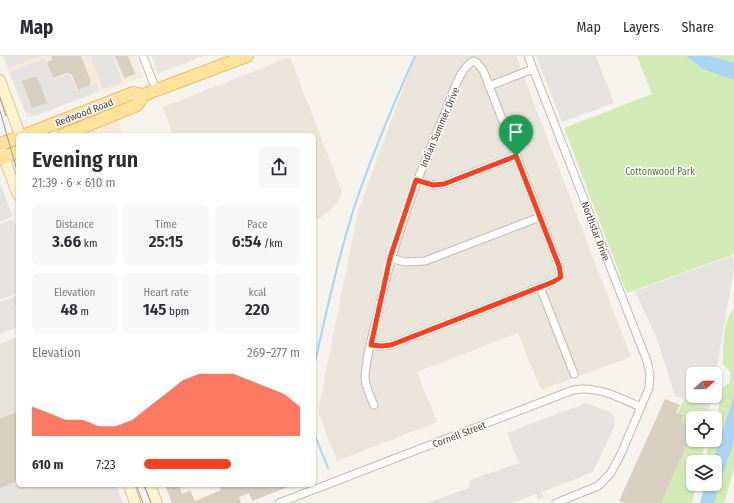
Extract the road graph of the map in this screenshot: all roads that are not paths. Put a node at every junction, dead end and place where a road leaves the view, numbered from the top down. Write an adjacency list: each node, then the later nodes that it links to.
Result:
1 (143, 56): 7 (street)
2 (247, 56): 7 (main road, Redwood Road)
3 (528, 56): 4 (street, Northstar Drive)
4 (533, 69): 6 (street); 24 (street, Northstar Drive)
5 (0, 80): 9 (main road)
6 (489, 86): 15 (street); 16 (street, Indian Summer Drive)
7 (156, 90): 8 (main road, Redwood Road)
8 (142, 95): 10 (main road, Redwood Road); 11 (main road, Redwood Road)
9 (19, 133)
10 (30, 133)
11 (69, 133)
12 (16, 140): 13 (main road)
13 (1, 152): 14 (main road); 17 (main road)
14 (16, 152)
15 (516, 156): 16 (street); 18 (street)
16 (416, 180): 19 (street, Indian Summer Drive)
17 (16, 190)
18 (540, 217): 19 (street); 20 (street)
19 (390, 258): 21 (street, Indian Summer Drive)
20 (540, 287): 21 (street); 22 (street)
21 (371, 345): 23 (street, Indian Summer Drive)
22 (574, 374)
23 (374, 405)
24 (641, 407): 29 (street, Cornell Street); 30 (street, Northstar Drive)
25 (130, 487): 27 (main road)
26 (151, 487): 28 (main road)
27 (135, 503)
28 (157, 503)
29 (279, 503)
30 (556, 503)

